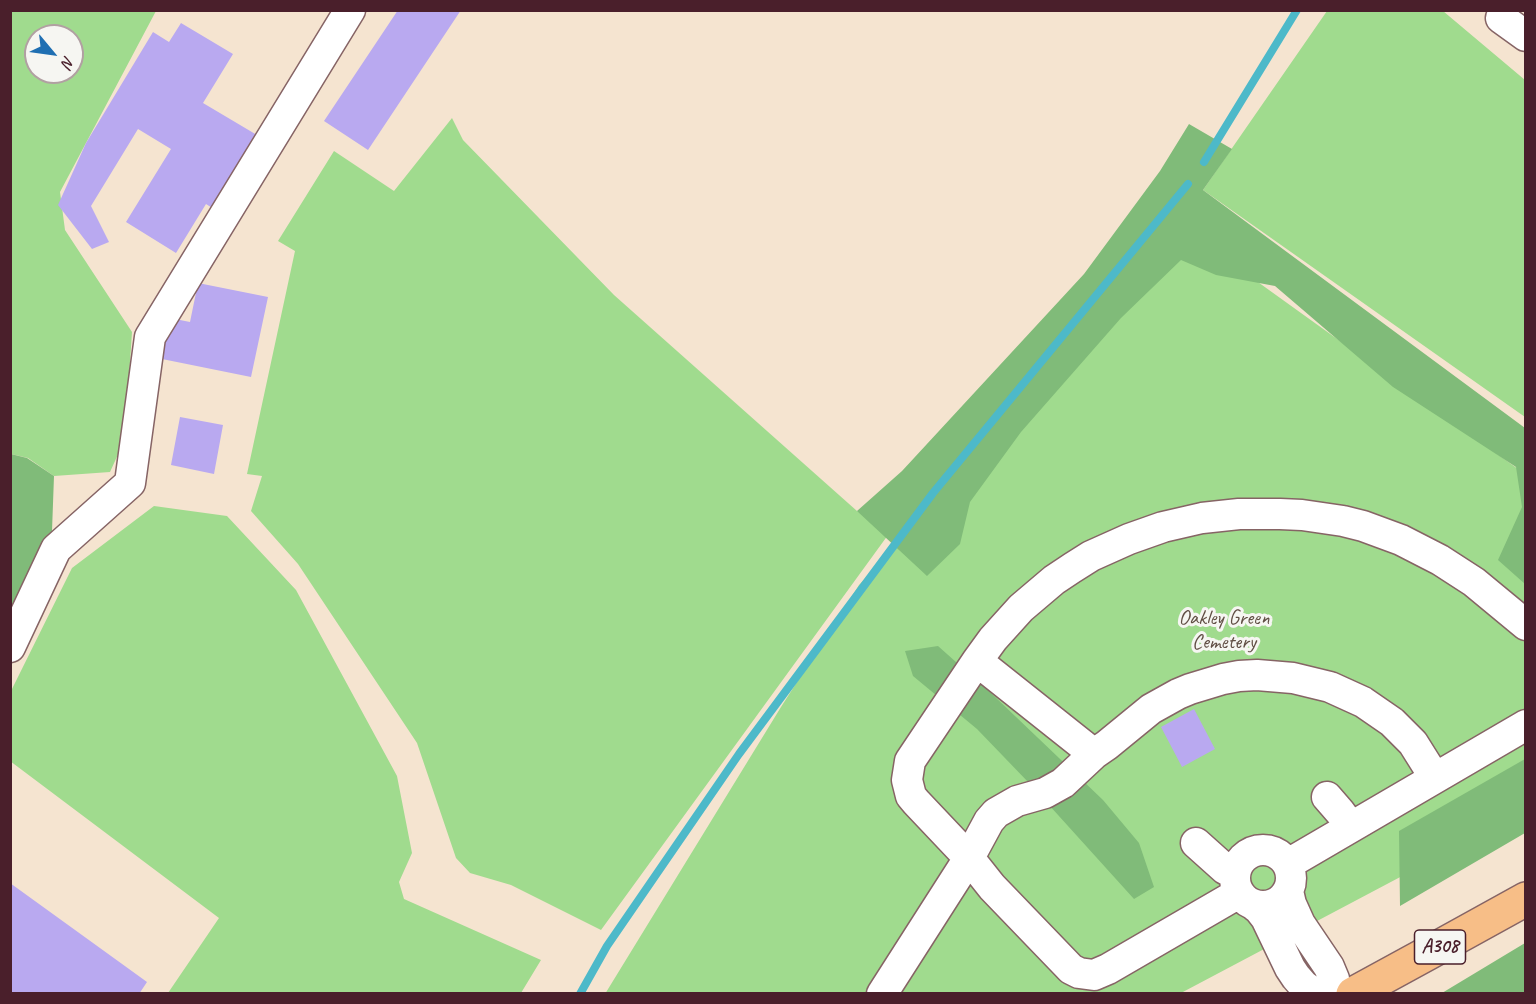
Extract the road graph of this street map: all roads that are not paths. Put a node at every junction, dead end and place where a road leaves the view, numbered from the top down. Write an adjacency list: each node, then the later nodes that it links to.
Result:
1 (350, 10): 5 (lane)
2 (1501, 18): 3 (lane)
3 (1526, 36)
4 (1526, 625): 6 (lane)
5 (10, 647)
6 (977, 661): 8 (lane); 13 (lane)
7 (1526, 725): 9 (lane)
8 (1094, 754): 9 (lane); 13 (lane)
9 (1435, 778): 11 (lane)
10 (1328, 797): 11 (lane)
11 (1351, 827): 14 (lane)
12 (1196, 843): 15 (lane)
13 (969, 858): 15 (lane); 18 (lane)
14 (1288, 878): 15 (lane); 15 (lane); 21 (lane)
15 (1243, 891): 17 (lane)
16 (1526, 899): 22 (main road, A308)
17 (1286, 960): 19 (lane); 20 (lane)
18 (882, 993)
19 (1279, 993)
20 (1315, 993)
21 (1336, 993)
22 (1353, 993)

